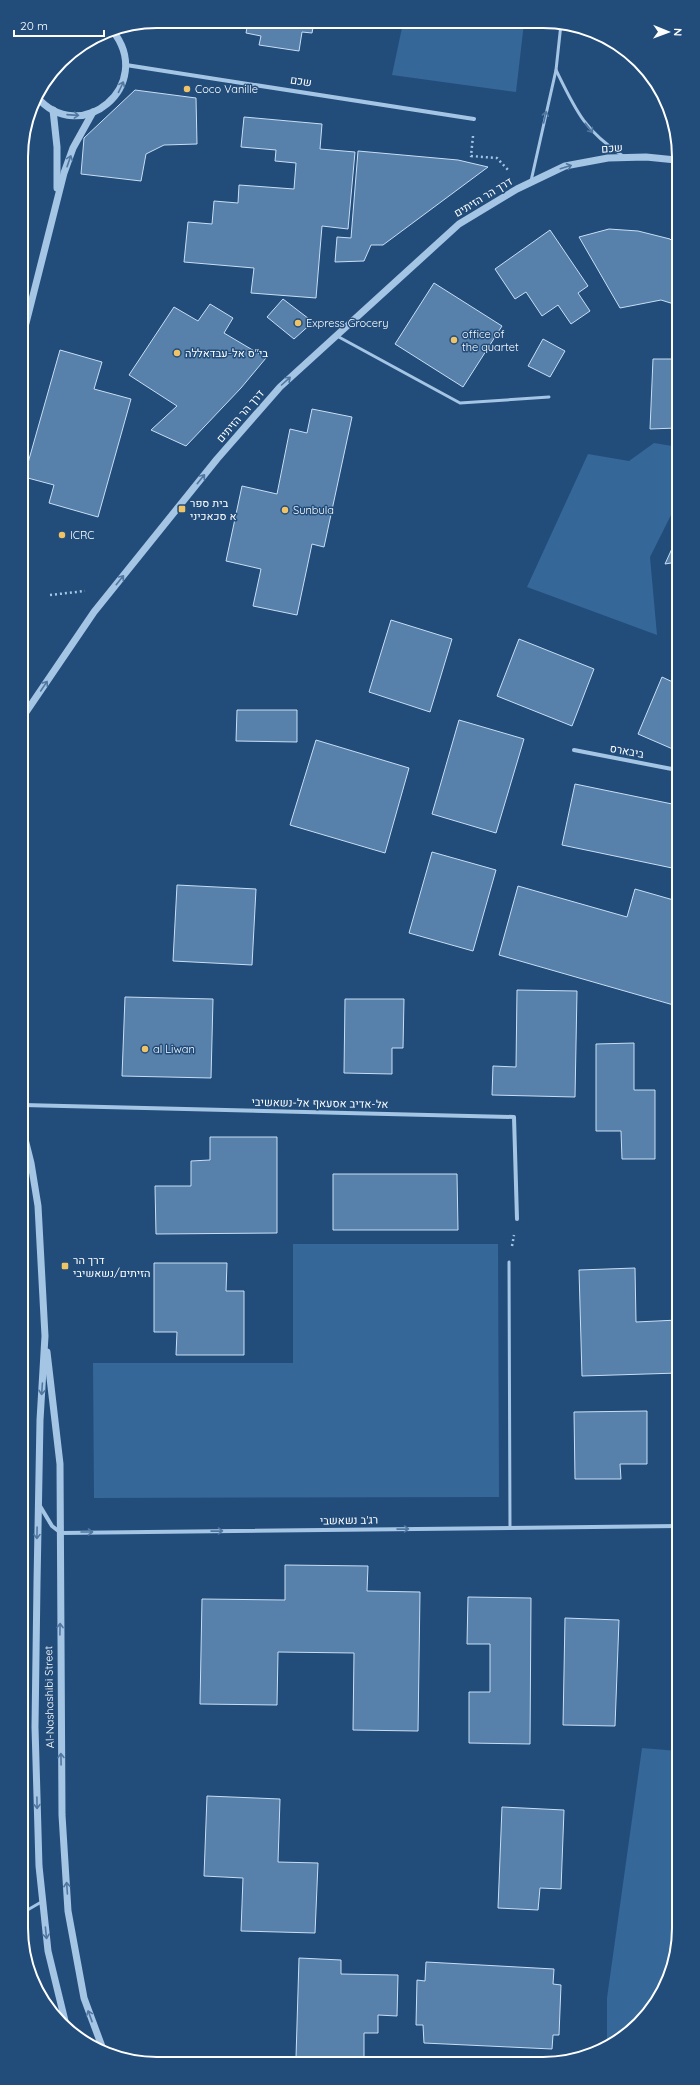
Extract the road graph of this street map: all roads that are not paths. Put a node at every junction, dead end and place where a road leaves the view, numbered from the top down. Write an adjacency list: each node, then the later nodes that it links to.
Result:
1 (560, 29): 4 (lane)
2 (115, 35): 3 (street)
3 (126, 65): 7 (street, one-way to 3); 8 (street, שכם)
4 (556, 70): 9 (lane, one-way to 9); 11 (lane, one-way to 4)
5 (41, 100): 6 (street)
6 (53, 110): 7 (street, one-way to 7); 12 (street)
7 (93, 112): 12 (street, one-way to 7)
8 (474, 119)
9 (625, 158): 10 (street, שכם); 11 (street, שכם, one-way to 9)
10 (672, 160)
11 (530, 182): 14 (street, דרך הר הזיתים)
12 (58, 198): 13 (street)
13 (28, 316)
14 (336, 336): 15 (lane); 16 (street, דרך הר הזיתים, one-way to 14)
15 (549, 397)
16 (28, 709)
17 (574, 750): 18 (street, ביבארס)
18 (672, 769)
19 (28, 1105): 21 (street, אל-אדיב אסעאף אל-נשאשיבי)
20 (28, 1151): 23 (street, Al-Nashashibi Street)
21 (517, 1219)
22 (509, 1262): 26 (lane)
23 (45, 1336): 24 (street, Al-Nashashibi Street, one-way to 24); 27 (street, Al-Nashashibi Street)
24 (38, 1500): 27 (street); 28 (street, Al-Nashashibi Street, one-way to 28)
25 (672, 1526): 26 (street, רג'ב נשאשבי)
26 (510, 1528): 27 (street, רג'ב נשאשבי, one-way to 26)
27 (61, 1533): 31 (street, Al-Nashashibi Street, one-way to 27)
28 (43, 1901): 29 (lane); 30 (street, Al-Nashashibi Street, one-way to 30)
29 (28, 1910)
30 (64, 2017)
31 (101, 2044)

